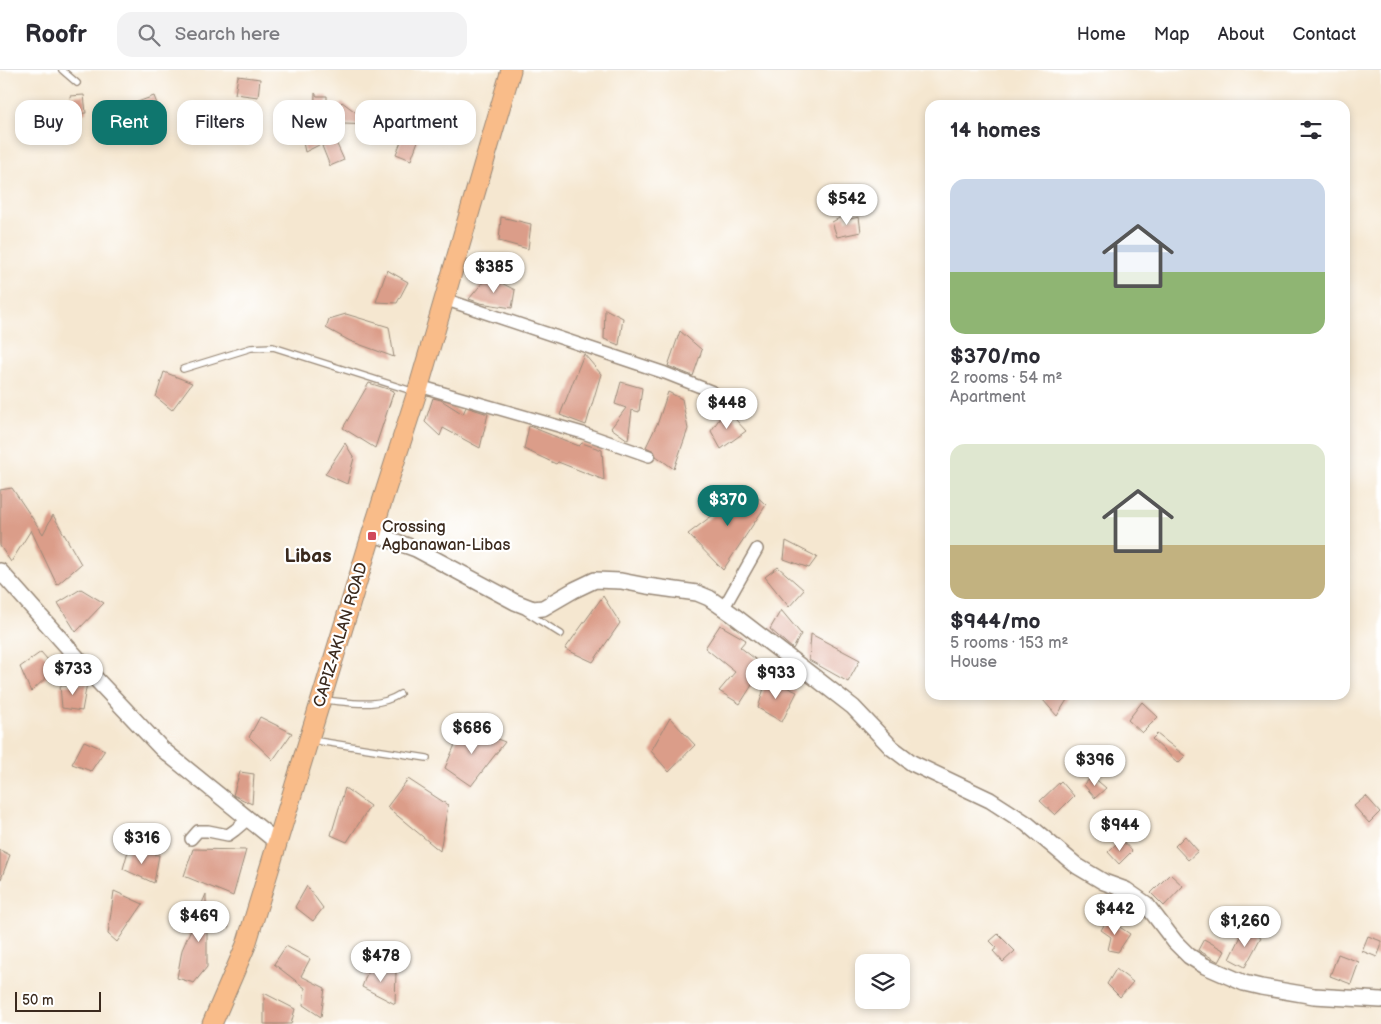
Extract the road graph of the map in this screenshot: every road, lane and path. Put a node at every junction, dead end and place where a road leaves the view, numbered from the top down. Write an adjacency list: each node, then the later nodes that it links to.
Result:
1 (62, 70): 3 (lane)
2 (511, 70): 4 (main road, CAPIZ-AKLAN ROAD)
3 (76, 83)
4 (444, 299): 6 (main road, CAPIZ-AKLAN ROAD); 7 (street)
5 (184, 369): 6 (lane)
6 (418, 389): 8 (street); 9 (main road, CAPIZ-AKLAN ROAD)
7 (713, 392)
8 (649, 456)
9 (372, 533): 12 (street); 16 (main road, CAPIZ-AKLAN ROAD)
10 (757, 549): 13 (street)
11 (0, 571): 19 (street)
12 (515, 602): 13 (street); 14 (lane)
13 (723, 609): 22 (street)
14 (561, 634)
15 (400, 694): 16 (lane)
16 (322, 700): 17 (main road, CAPIZ-AKLAN ROAD)
17 (308, 740): 18 (lane); 21 (main road, CAPIZ-AKLAN ROAD)
18 (428, 758)
19 (248, 818): 20 (street); 21 (street)
20 (191, 838)
21 (278, 843): 23 (main road, CAPIZ-AKLAN ROAD)
22 (1381, 1000)
23 (212, 1024)

